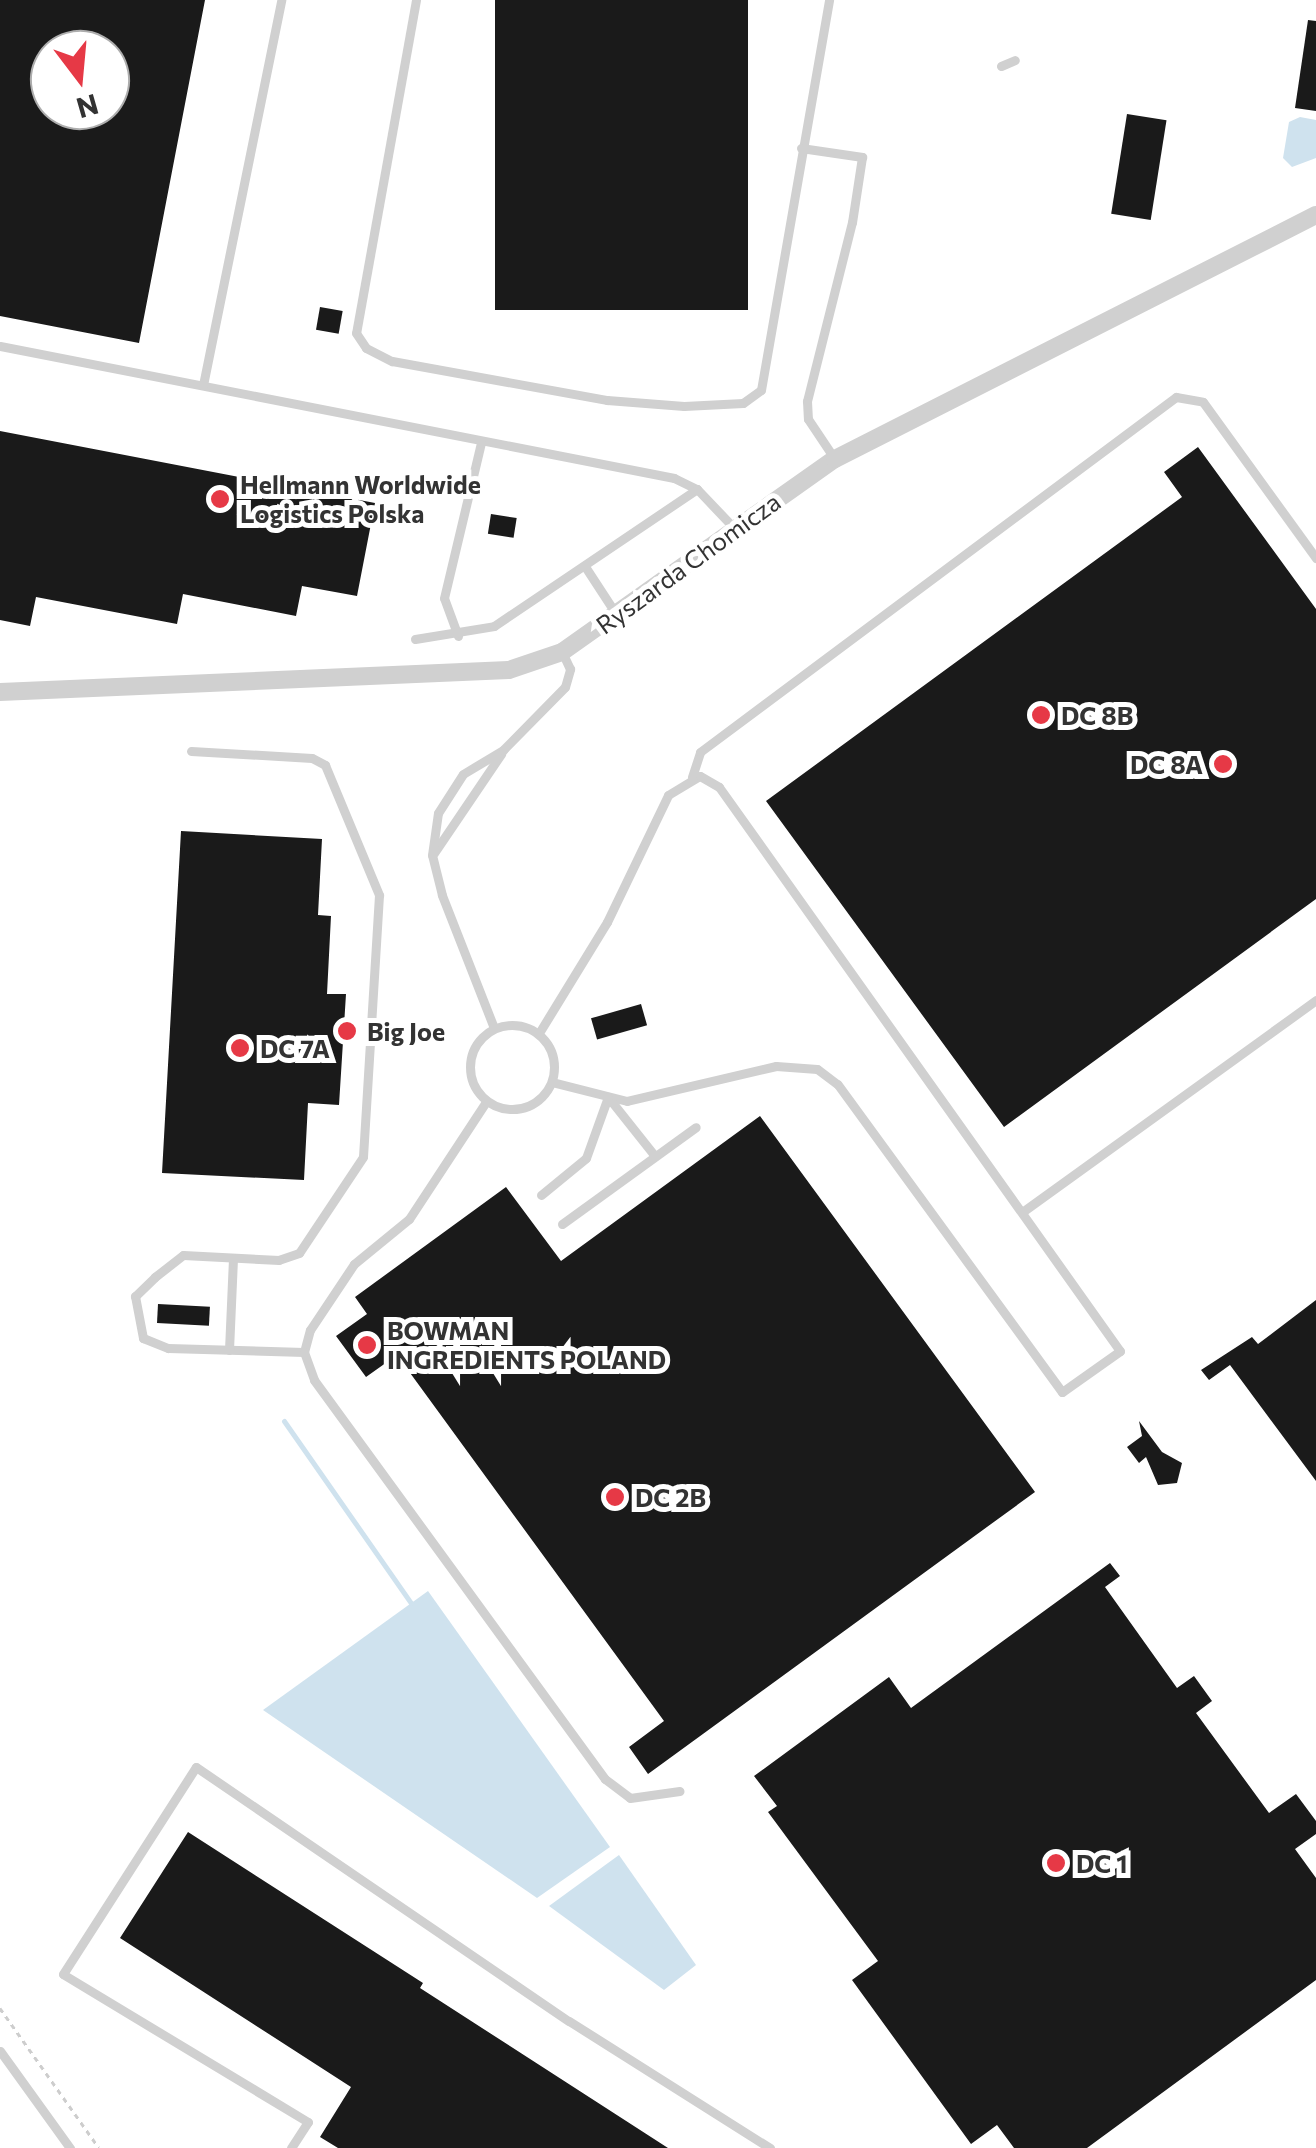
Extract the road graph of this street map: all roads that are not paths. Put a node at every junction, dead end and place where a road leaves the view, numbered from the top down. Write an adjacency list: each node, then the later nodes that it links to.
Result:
1 (281, 0): 9 (lane)
2 (416, 0): 6 (lane)
3 (829, 0): 6 (lane)
4 (1014, 60): 5 (lane)
5 (1000, 66)
6 (801, 148): 11 (lane)
7 (1316, 215): 11 (street, Ryszarda Chomicza)
8 (0, 346): 9 (lane)
9 (203, 385): 10 (lane)
10 (482, 443): 12 (lane); 17 (lane)
11 (835, 459): 13 (street, Ryszarda Chomicza)
12 (697, 489): 13 (lane); 15 (lane)
13 (735, 528): 16 (street, Ryszarda Chomicza)
14 (1316, 558): 23 (lane)
15 (586, 568): 16 (lane); 17 (lane)
16 (618, 616): 19 (street, Ryszarda Chomicza)
17 (458, 636): 18 (lane)
18 (415, 639)
19 (562, 652): 20 (street, Ryszarda Chomicza); 21 (lane)
20 (0, 692)
21 (503, 750): 24 (lane); 24 (lane)
22 (191, 751): 36 (lane)
23 (692, 778): 27 (lane); 34 (lane)
24 (432, 855): 26 (lane)
25 (1316, 1000): 34 (lane)
26 (494, 1028): 27 (lane); 30 (lane)
27 (538, 1032): 28 (lane)
28 (552, 1082): 29 (lane); 30 (lane)
29 (608, 1097): 32 (lane); 33 (lane); 34 (lane)
30 (486, 1102): 38 (lane)
31 (696, 1126): 32 (lane)
32 (656, 1156): 35 (lane)
33 (540, 1195)
34 (1025, 1210)
35 (562, 1224)
36 (233, 1258): 37 (lane); 37 (lane)
37 (229, 1350): 38 (lane)
38 (304, 1352): 39 (lane)
39 (680, 1791)
40 (0, 2051): 41 (lane)
41 (70, 2148)
42 (291, 2148): 43 (lane)
43 (770, 2148)

